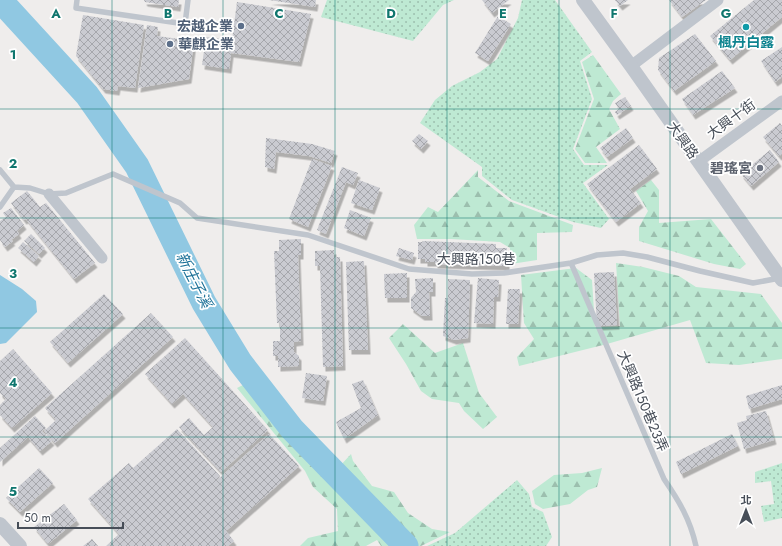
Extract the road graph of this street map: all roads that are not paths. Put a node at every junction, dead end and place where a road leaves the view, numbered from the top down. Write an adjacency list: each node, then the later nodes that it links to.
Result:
1 (77, 0): 2 (lane)
2 (188, 0)
3 (583, 0): 5 (street, 大興路)
4 (718, 0): 5 (street)
5 (631, 66): 7 (street, 大興路)
6 (782, 101): 7 (street, 大興十街)
7 (698, 162): 14 (street, 大興路)
8 (0, 170): 9 (lane)
9 (14, 187): 10 (lane); 11 (lane)
10 (49, 194): 12 (street); 13 (lane, 大興路150巷)
11 (0, 207)
12 (102, 258)
13 (572, 263): 14 (lane, 大興路150巷); 17 (lane, 大興路150巷23弄)
14 (781, 278)
15 (0, 524): 16 (street)
16 (20, 546)
17 (696, 546)

